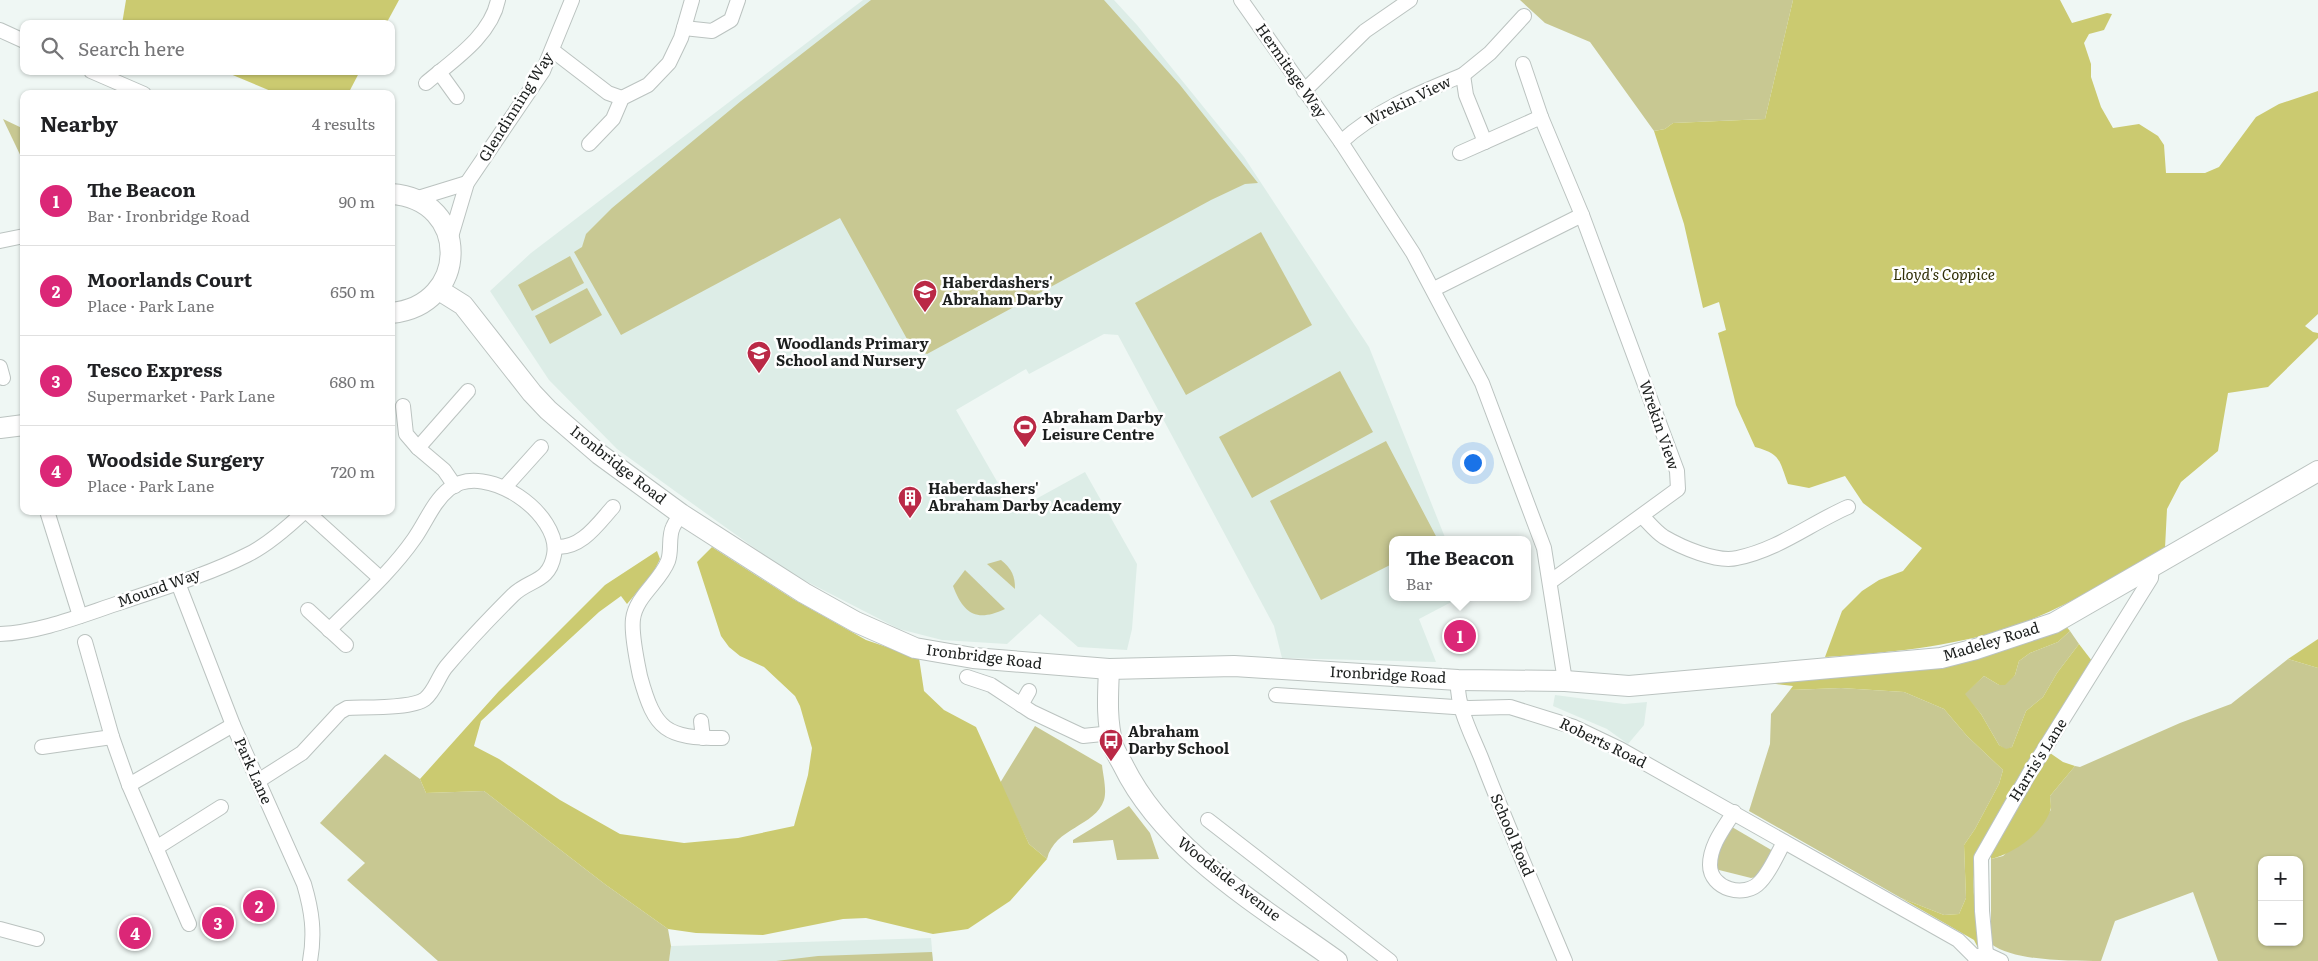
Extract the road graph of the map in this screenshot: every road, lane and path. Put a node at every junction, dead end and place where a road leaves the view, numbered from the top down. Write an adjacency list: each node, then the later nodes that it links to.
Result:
1 (498, 0): 13 (street)
2 (572, 0): 11 (street, Glendinning Way)
3 (692, 0): 8 (street)
4 (738, 0): 8 (street)
5 (1242, 0): 18 (street, Hermitage Way)
6 (1410, 0): 18 (street)
7 (1524, 16): 15 (street)
8 (684, 28): 20 (street)
9 (0, 30): 10 (street)
10 (20, 39)
11 (552, 50): 20 (street); 26 (street, Glendinning Way)
12 (1523, 64): 21 (street, Wrekin View)
13 (439, 72): 16 (street); 19 (street)
14 (100, 75): 17 (street)
15 (1463, 75): 22 (street, Wrekin View); 23 (street, Wrekin View)
16 (426, 83)
17 (135, 90)
18 (1304, 91): 22 (street, Hermitage Way)
19 (458, 97)
20 (622, 98): 24 (street)
21 (1541, 118): 23 (street); 29 (street, Wrekin View)
22 (1341, 142): 33 (street)
23 (1485, 142): 25 (street)
24 (589, 144)
25 (1460, 153)
26 (467, 184): 28 (street); 31 (street, Glendinning Way)
27 (395, 194): 28 (main road)
28 (415, 199): 31 (main road)
29 (1582, 215): 33 (street); 51 (street, Wrekin View)
30 (20, 237): 32 (street)
31 (450, 240): 34 (main road)
32 (0, 241)
33 (1434, 289): 55 (street)
34 (439, 290): 35 (main road); 47 (main road, Ironbridge Road)
35 (395, 312)
36 (468, 391): 41 (street)
37 (403, 406): 41 (street)
38 (20, 426): 39 (main road)
39 (0, 428)
40 (541, 447): 44 (street)
41 (418, 448): 43 (street)
42 (2318, 471): 53 (main road, Madeley Road)
43 (455, 486): 44 (street); 54 (street)
44 (505, 486): 52 (street)
45 (613, 507): 52 (street)
46 (1848, 507): 51 (street)
47 (681, 514): 63 (main road, Ironbridge Road); 75 (street)
48 (48, 515): 58 (street)
49 (302, 515): 56 (street, Mound Way)
50 (310, 515): 54 (street)
51 (1642, 516): 55 (street, Wrekin View)
52 (554, 547): 78 (street)
53 (2152, 566): 66 (main road, Madeley Road); 88 (street, Harris's Lane)
54 (380, 578): 59 (street)
55 (1550, 582): 66 (street)
56 (178, 583): 58 (street, Mound Way); 72 (street, Park Lane)
57 (308, 610): 59 (street)
58 (80, 616): 60 (street, Mound Way)
59 (330, 630): 62 (street)
60 (0, 634)
61 (85, 642): 74 (street)
62 (346, 646)
63 (1109, 669): 65 (main road, Ironbridge Road); 73 (main road, Woodside Avenue)
64 (967, 677): 69 (street)
65 (1458, 680): 66 (main road, Ironbridge Road); 70 (street, School Road)
66 (1565, 681)
67 (1029, 691): 69 (street)
68 (1276, 695): 70 (street)
69 (1021, 705): 73 (street)
70 (1463, 707): 81 (street, Roberts Road); 92 (street, School Road)
71 (701, 721): 75 (street)
72 (232, 725): 78 (street, Park Lane); 79 (street)
73 (1112, 733): 90 (main road, Woodside Avenue)
74 (112, 737): 77 (street); 79 (street)
75 (702, 738): 76 (street)
76 (722, 738)
77 (42, 747)
78 (258, 781): 89 (street, Park Lane)
79 (129, 785): 84 (street)
80 (221, 807): 84 (street)
81 (1734, 812): 83 (street, Roberts Road); 83 (street)
82 (1208, 820): 91 (street)
83 (1784, 842): 88 (street, Roberts Road)
84 (156, 848): 85 (street)
85 (189, 924)
86 (0, 929): 87 (street)
87 (37, 939)
88 (1979, 957): 93 (street, Roberts Road)
89 (310, 961)
90 (1337, 961)
91 (1390, 961)
92 (1565, 961)
93 (2001, 961)

